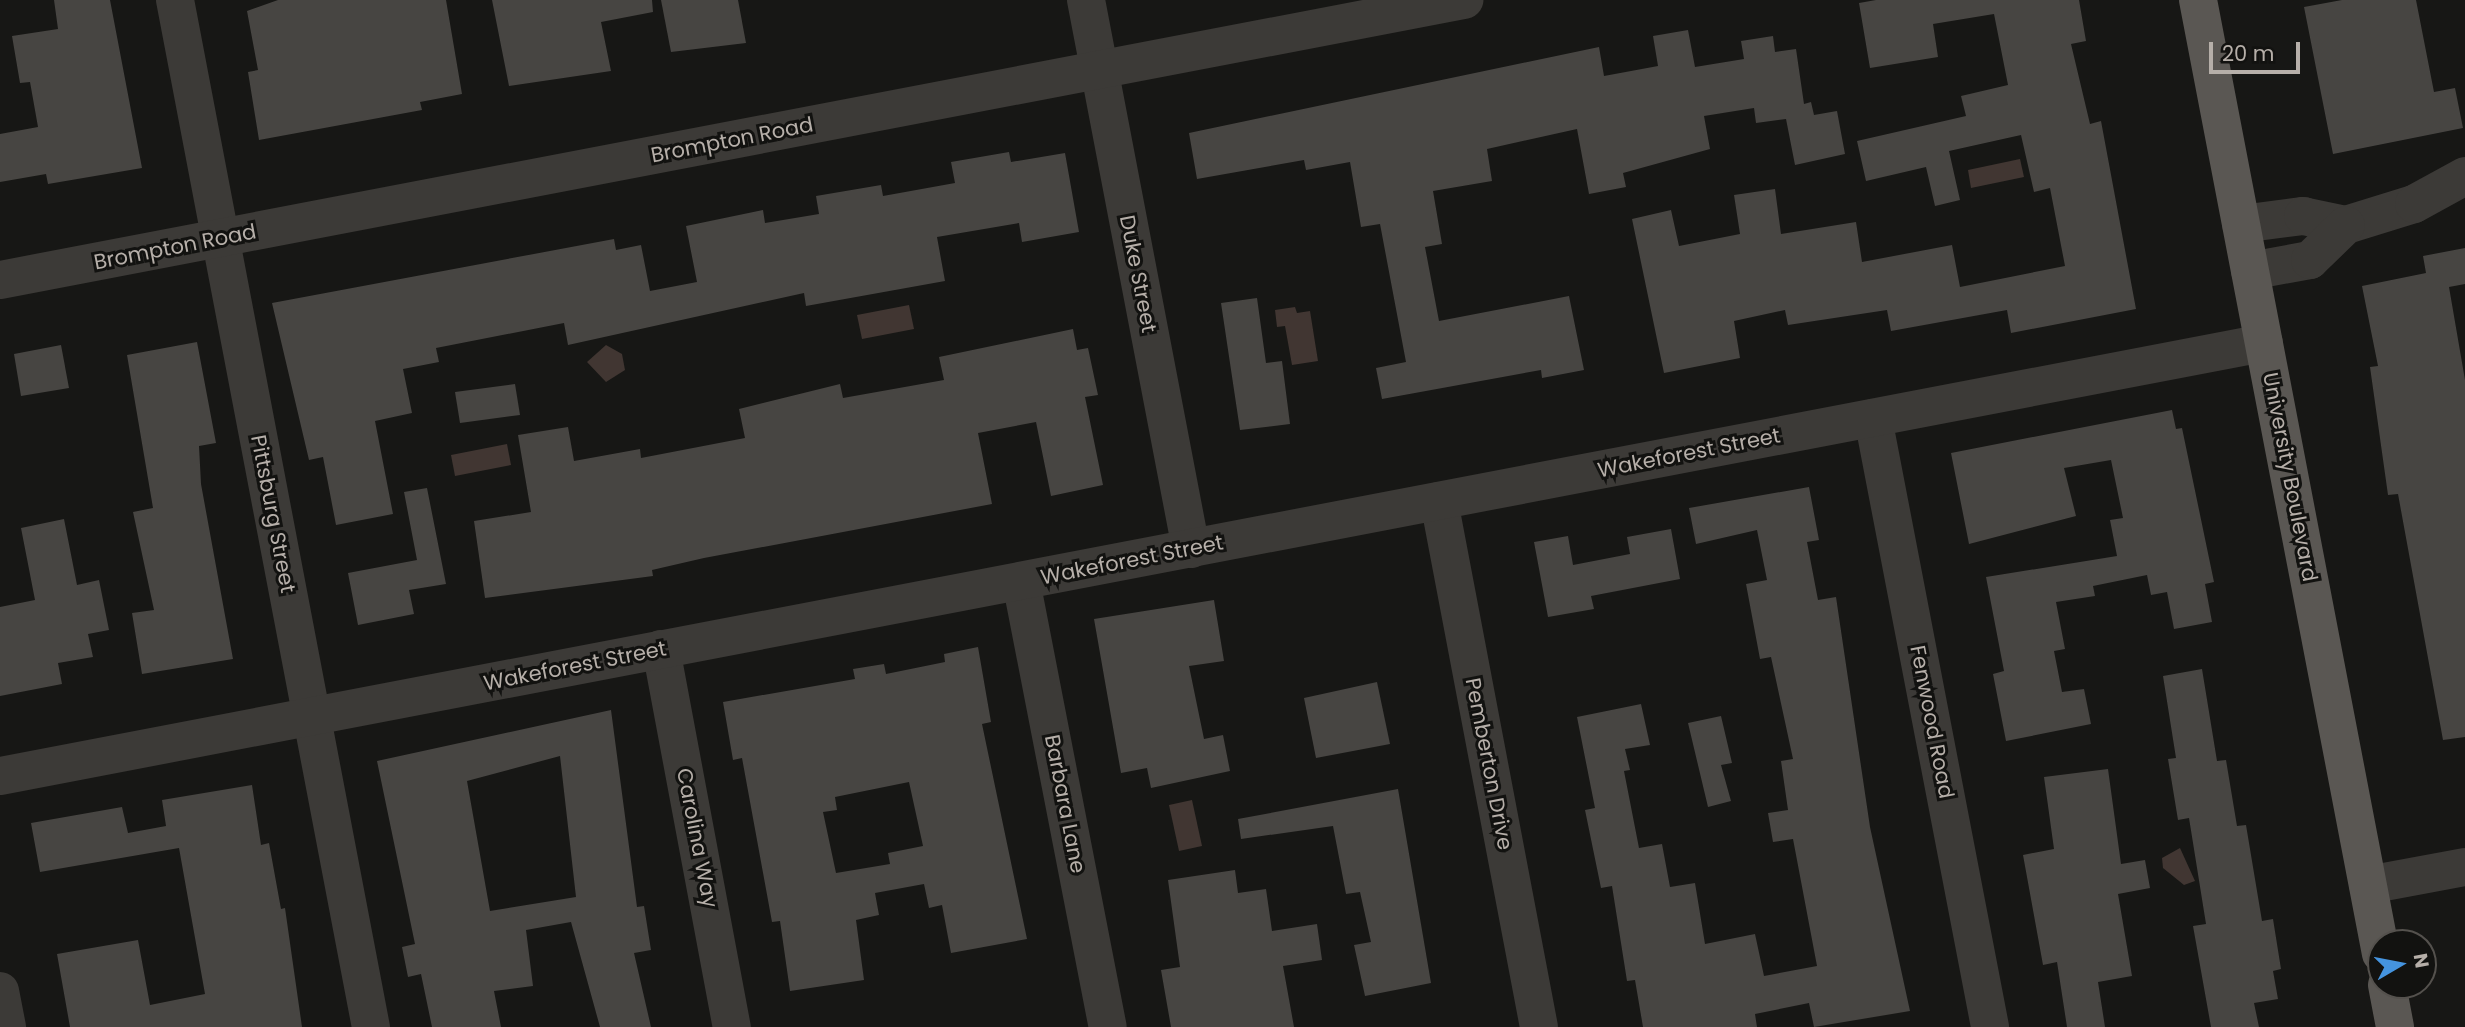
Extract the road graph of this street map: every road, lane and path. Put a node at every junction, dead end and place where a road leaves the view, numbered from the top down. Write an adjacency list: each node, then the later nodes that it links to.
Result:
1 (174, 0): 9 (street, Pittsburg Street)
2 (1086, 0): 5 (street, Duke Street)
3 (1464, 0): 5 (street, Brompton Road)
4 (2198, 0): 7 (main road, University Boulevard)
5 (1099, 70): 9 (street, Brompton Road); 15 (street, Duke Street)
6 (2465, 176): 8 (street)
7 (2241, 223): 8 (street); 10 (main road, University Boulevard)
8 (2346, 225): 10 (street)
9 (220, 238): 11 (street, Brompton Road); 18 (street, Pittsburg Street)
10 (2250, 271): 12 (main road, University Boulevard)
11 (0, 280)
12 (2264, 343): 13 (street, Wakeforest Street); 21 (main road, University Boulevard)
13 (1873, 418): 14 (street, Wakeforest Street); 30 (street, Fenwood Road)
14 (1439, 501): 15 (street, Wakeforest Street); 29 (street, Pemberton Drive)
15 (1191, 548): 16 (street, Wakeforest Street)
16 (1021, 581): 17 (street, Wakeforest Street); 28 (street, Barbara Lane)
17 (661, 649): 18 (street, Wakeforest Street); 27 (street, Carolina Way)
18 (312, 716): 19 (street, Wakeforest Street); 26 (street, Pittsburg Street)
19 (0, 776)
20 (2465, 867): 21 (street)
21 (2368, 885): 22 (main road, University Boulevard)
22 (2376, 929)
23 (0, 991): 25 (street)
24 (2390, 999): 31 (main road)
25 (7, 1027)
26 (371, 1027)
27 (732, 1027)
28 (1108, 1027)
29 (1539, 1027)
30 (1990, 1027)
31 (2395, 1027)

